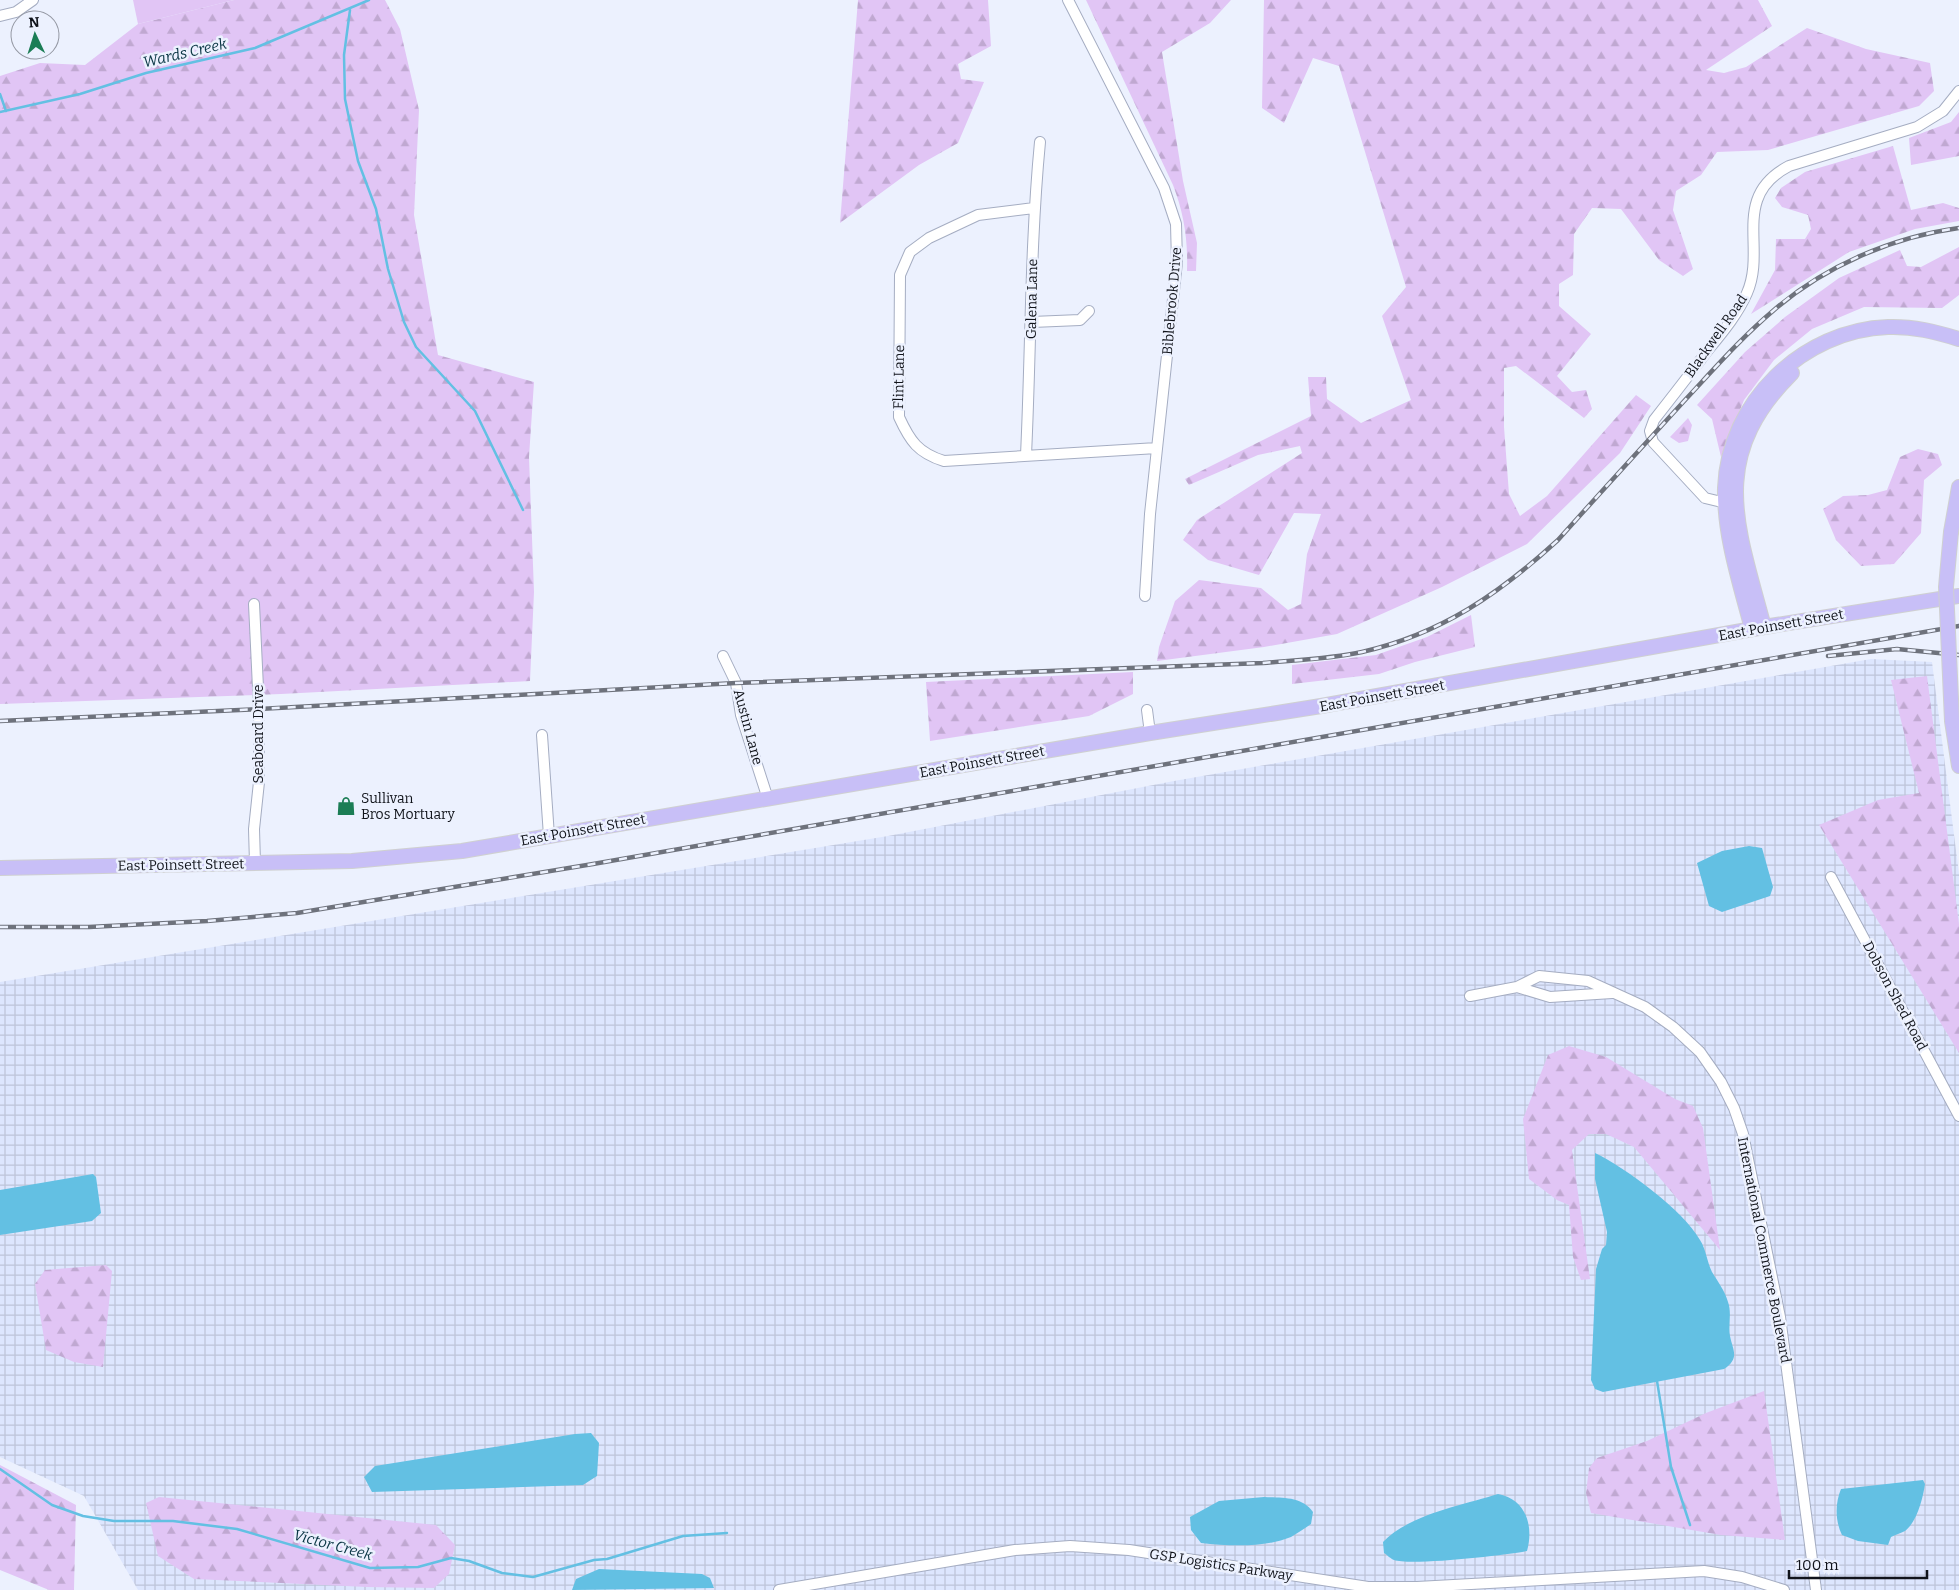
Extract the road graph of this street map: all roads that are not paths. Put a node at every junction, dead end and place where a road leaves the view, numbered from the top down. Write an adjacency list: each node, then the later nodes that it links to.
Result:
1 (32, 0): 3 (street)
2 (1068, 0): 11 (street, Biblebrook Drive)
3 (0, 16)
4 (1959, 91): 14 (street, Blackwell Road)
5 (1040, 142): 6 (street, Galena Lane)
6 (1034, 208): 8 (street, Galena Lane); 12 (street, Flint Lane)
7 (1089, 311): 8 (street)
8 (1032, 322): 12 (street, Galena Lane)
9 (1959, 339): 14 (main road)
10 (1959, 349): 14 (main road)
11 (1157, 448): 12 (street, Flint Lane); 15 (street, Biblebrook Drive)
12 (1026, 455)
13 (1959, 487): 23 (main road, bridge)
14 (1731, 504): 18 (main road)
15 (1145, 596)
16 (1959, 596): 18 (main road, East Poinsett Street)
17 (254, 604): 26 (street, Seaboard Drive)
18 (1758, 628): 21 (main road, East Poinsett Street)
19 (723, 656): 24 (street, Austin Lane)
20 (1147, 710): 21 (street)
21 (1150, 733): 24 (main road, East Poinsett Street)
22 (542, 735): 25 (street)
23 (1959, 766)
24 (768, 799): 25 (main road, East Poinsett Street)
25 (549, 836): 26 (main road, East Poinsett Street)
26 (255, 863): 27 (main road, East Poinsett Street)
27 (0, 868)
28 (1831, 877): 32 (street, Dobson Shed Road)
29 (1517, 988): 30 (street, International Commerce Boulevard); 30 (street, International Commerce Boulevard); 31 (street, International Commerce Boulevard)
30 (1616, 993): 35 (street, International Commerce Boulevard)
31 (1470, 996)
32 (1959, 1116)
33 (779, 1590): 34 (street, GSP Logistics Parkway)
34 (1784, 1590)
35 (1816, 1590)

